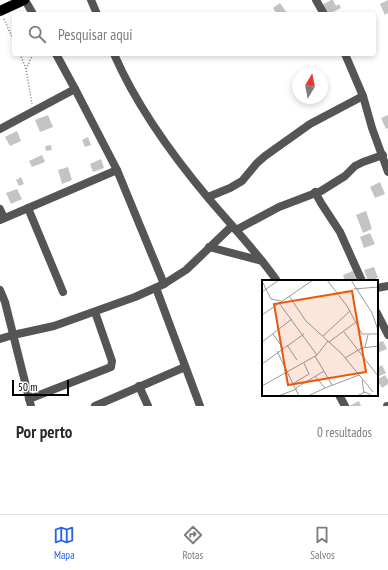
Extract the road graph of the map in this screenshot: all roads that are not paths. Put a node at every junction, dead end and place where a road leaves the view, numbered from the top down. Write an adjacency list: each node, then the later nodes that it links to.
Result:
1 (25, 0): 4 (main road); 5 (street)
2 (90, 0): 6 (street)
3 (316, 0): 7 (street)
4 (0, 11)
5 (32, 12)
6 (96, 12)
7 (323, 12)
8 (57, 56): 11 (street)
9 (115, 56): 18 (street)
10 (346, 56): 12 (street)
11 (75, 89): 13 (street); 15 (street)
12 (363, 96): 14 (street); 18 (street)
13 (0, 129)
14 (382, 155): 16 (street); 17 (street)
15 (117, 170): 19 (street); 27 (street)
16 (388, 172)
17 (315, 192): 22 (street); 26 (street)
18 (208, 197): 22 (street)
19 (28, 208): 21 (street); 32 (street)
20 (0, 209): 21 (street)
21 (2, 219)
22 (234, 228): 23 (street); 24 (street)
23 (209, 247): 24 (street); 27 (street)
24 (262, 261): 25 (street)
25 (276, 280)
26 (362, 280)
27 (164, 284): 29 (street)
28 (388, 286): 30 (street)
29 (156, 288): 33 (street); 38 (street)
30 (378, 288)
31 (0, 290): 35 (street)
32 (63, 292)
33 (94, 312): 35 (street); 41 (street)
34 (378, 315): 36 (street)
35 (13, 335): 37 (street); 41 (street)
36 (388, 335)
37 (0, 339)
38 (186, 367): 39 (street); 44 (street)
39 (139, 386): 42 (street); 43 (street)
40 (340, 396): 45 (street)
41 (30, 402)
42 (95, 406)
43 (148, 406)
44 (200, 406)
45 (345, 406)

